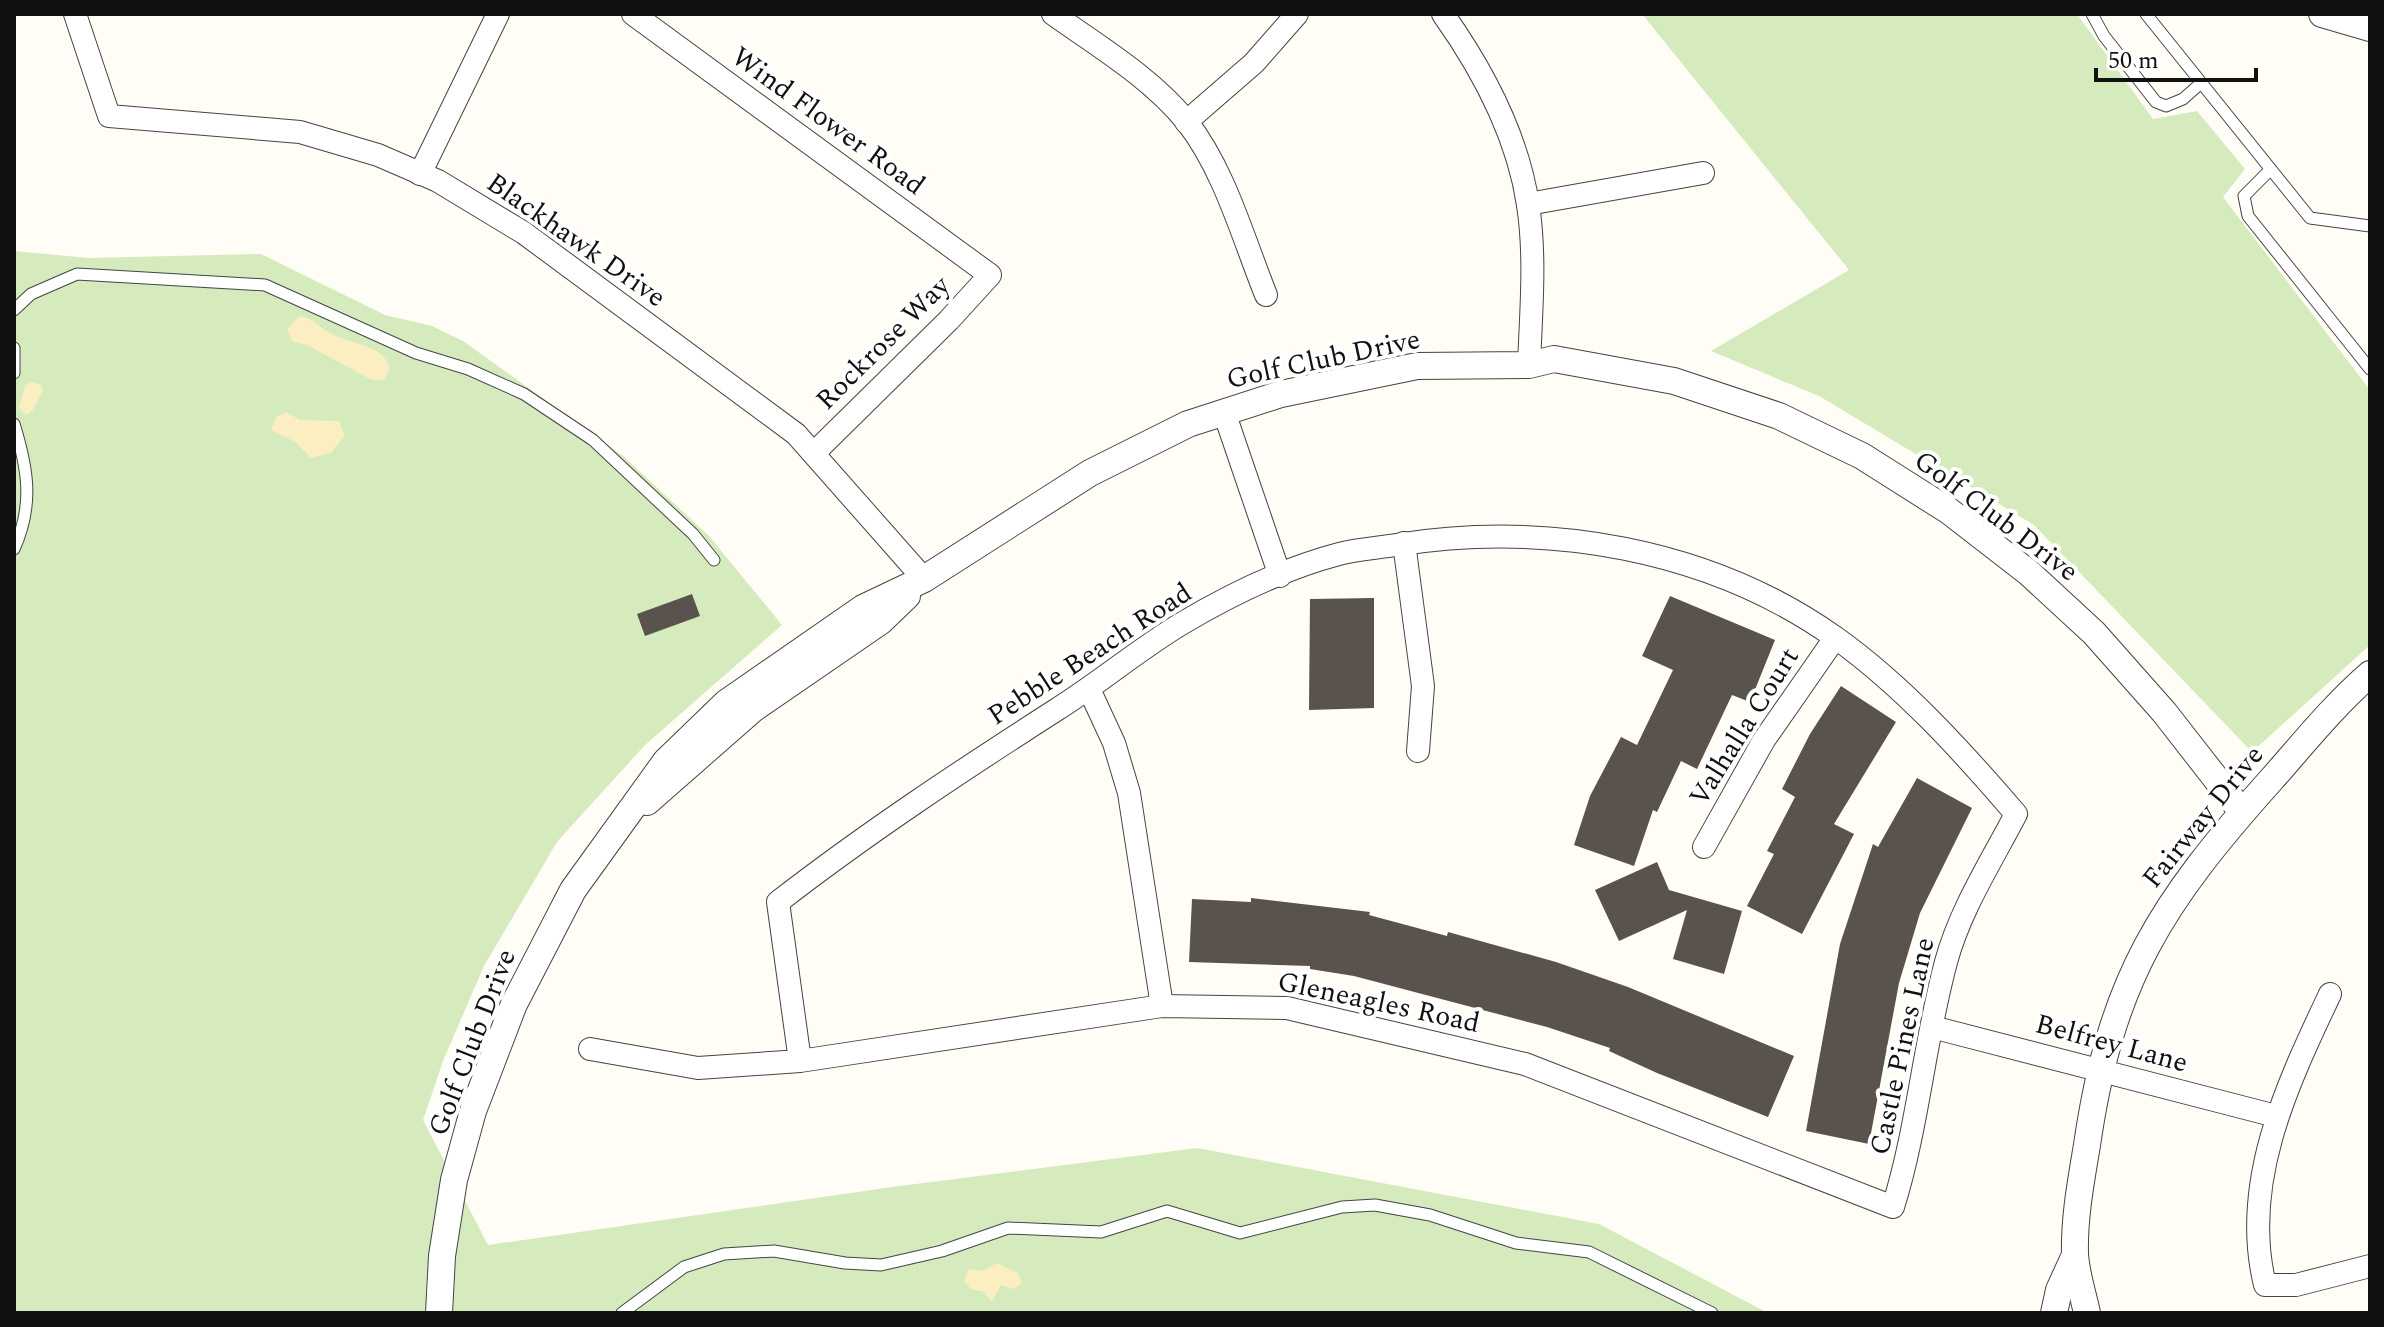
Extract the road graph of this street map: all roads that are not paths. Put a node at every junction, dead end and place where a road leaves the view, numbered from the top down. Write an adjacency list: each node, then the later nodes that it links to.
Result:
1 (75, 14): 15 (street, Blackhawk Drive)
2 (498, 14): 15 (street)
3 (633, 14): 18 (street, Wind Flower Road)
4 (1053, 14): 12 (street)
5 (1297, 14): 12 (street)
6 (1443, 14): 16 (street)
7 (2092, 14): 11 (lane)
8 (2146, 14): 11 (lane)
9 (2322, 14): 10 (street)
10 (2370, 28)
11 (2201, 83): 13 (lane)
12 (1186, 122): 19 (street)
13 (2270, 170): 17 (lane); 23 (lane)
14 (1703, 173): 16 (street)
15 (420, 174): 27 (street, Blackhawk Drive)
16 (1528, 204): 22 (street)
17 (2370, 226)
18 (990, 275): 27 (street, Rockrose Way)
19 (1266, 295)
20 (14, 310): 30 (lane)
21 (14, 348): 24 (lane)
22 (1529, 365): 25 (street, Golf Club Drive); 37 (street, Golf Club Drive)
23 (2370, 369)
24 (14, 373)
25 (1224, 412): 31 (street); 32 (street, Golf Club Drive)
26 (14, 424): 29 (lane)
27 (815, 452): 32 (street, Blackhawk Drive)
28 (1404, 543): 31 (street, Pebble Beach Road); 33 (street, Pebble Beach Road); 36 (street)
29 (14, 549)
30 (714, 560)
31 (1280, 576): 35 (street, Pebble Beach Road)
32 (924, 579): 50 (street, Golf Club Drive)
33 (1835, 638): 38 (street, Pebble Beach Road); 39 (street, Valhalla Court)
34 (2370, 674): 37 (street, Fairway Drive)
35 (1089, 689): 41 (street); 44 (street, Pebble Beach Road)
36 (1418, 751)
37 (2242, 812): 45 (street, Fairway Drive)
38 (2016, 814): 42 (street, Castle Pines Lane)
39 (1704, 847)
40 (2330, 994): 46 (street)
41 (1162, 1006): 44 (street, Gleneagles Road); 47 (street, Gleneagles Road)
42 (1932, 1027): 45 (street, Belfrey Lane); 47 (street, Castle Pines Lane)
43 (590, 1049): 44 (street, Gleneagles Road)
44 (800, 1061)
45 (2101, 1069): 46 (street, Belfrey Lane); 48 (street, Fairway Drive)
46 (2276, 1116): 49 (street)
47 (1893, 1207)
48 (2075, 1255): 53 (street, Fairway Drive); 54 (street, Fairway Drive)
49 (2370, 1266)
50 (439, 1313)
51 (622, 1313): 52 (lane)
52 (1712, 1313)
53 (2054, 1313)
54 (2087, 1313)

